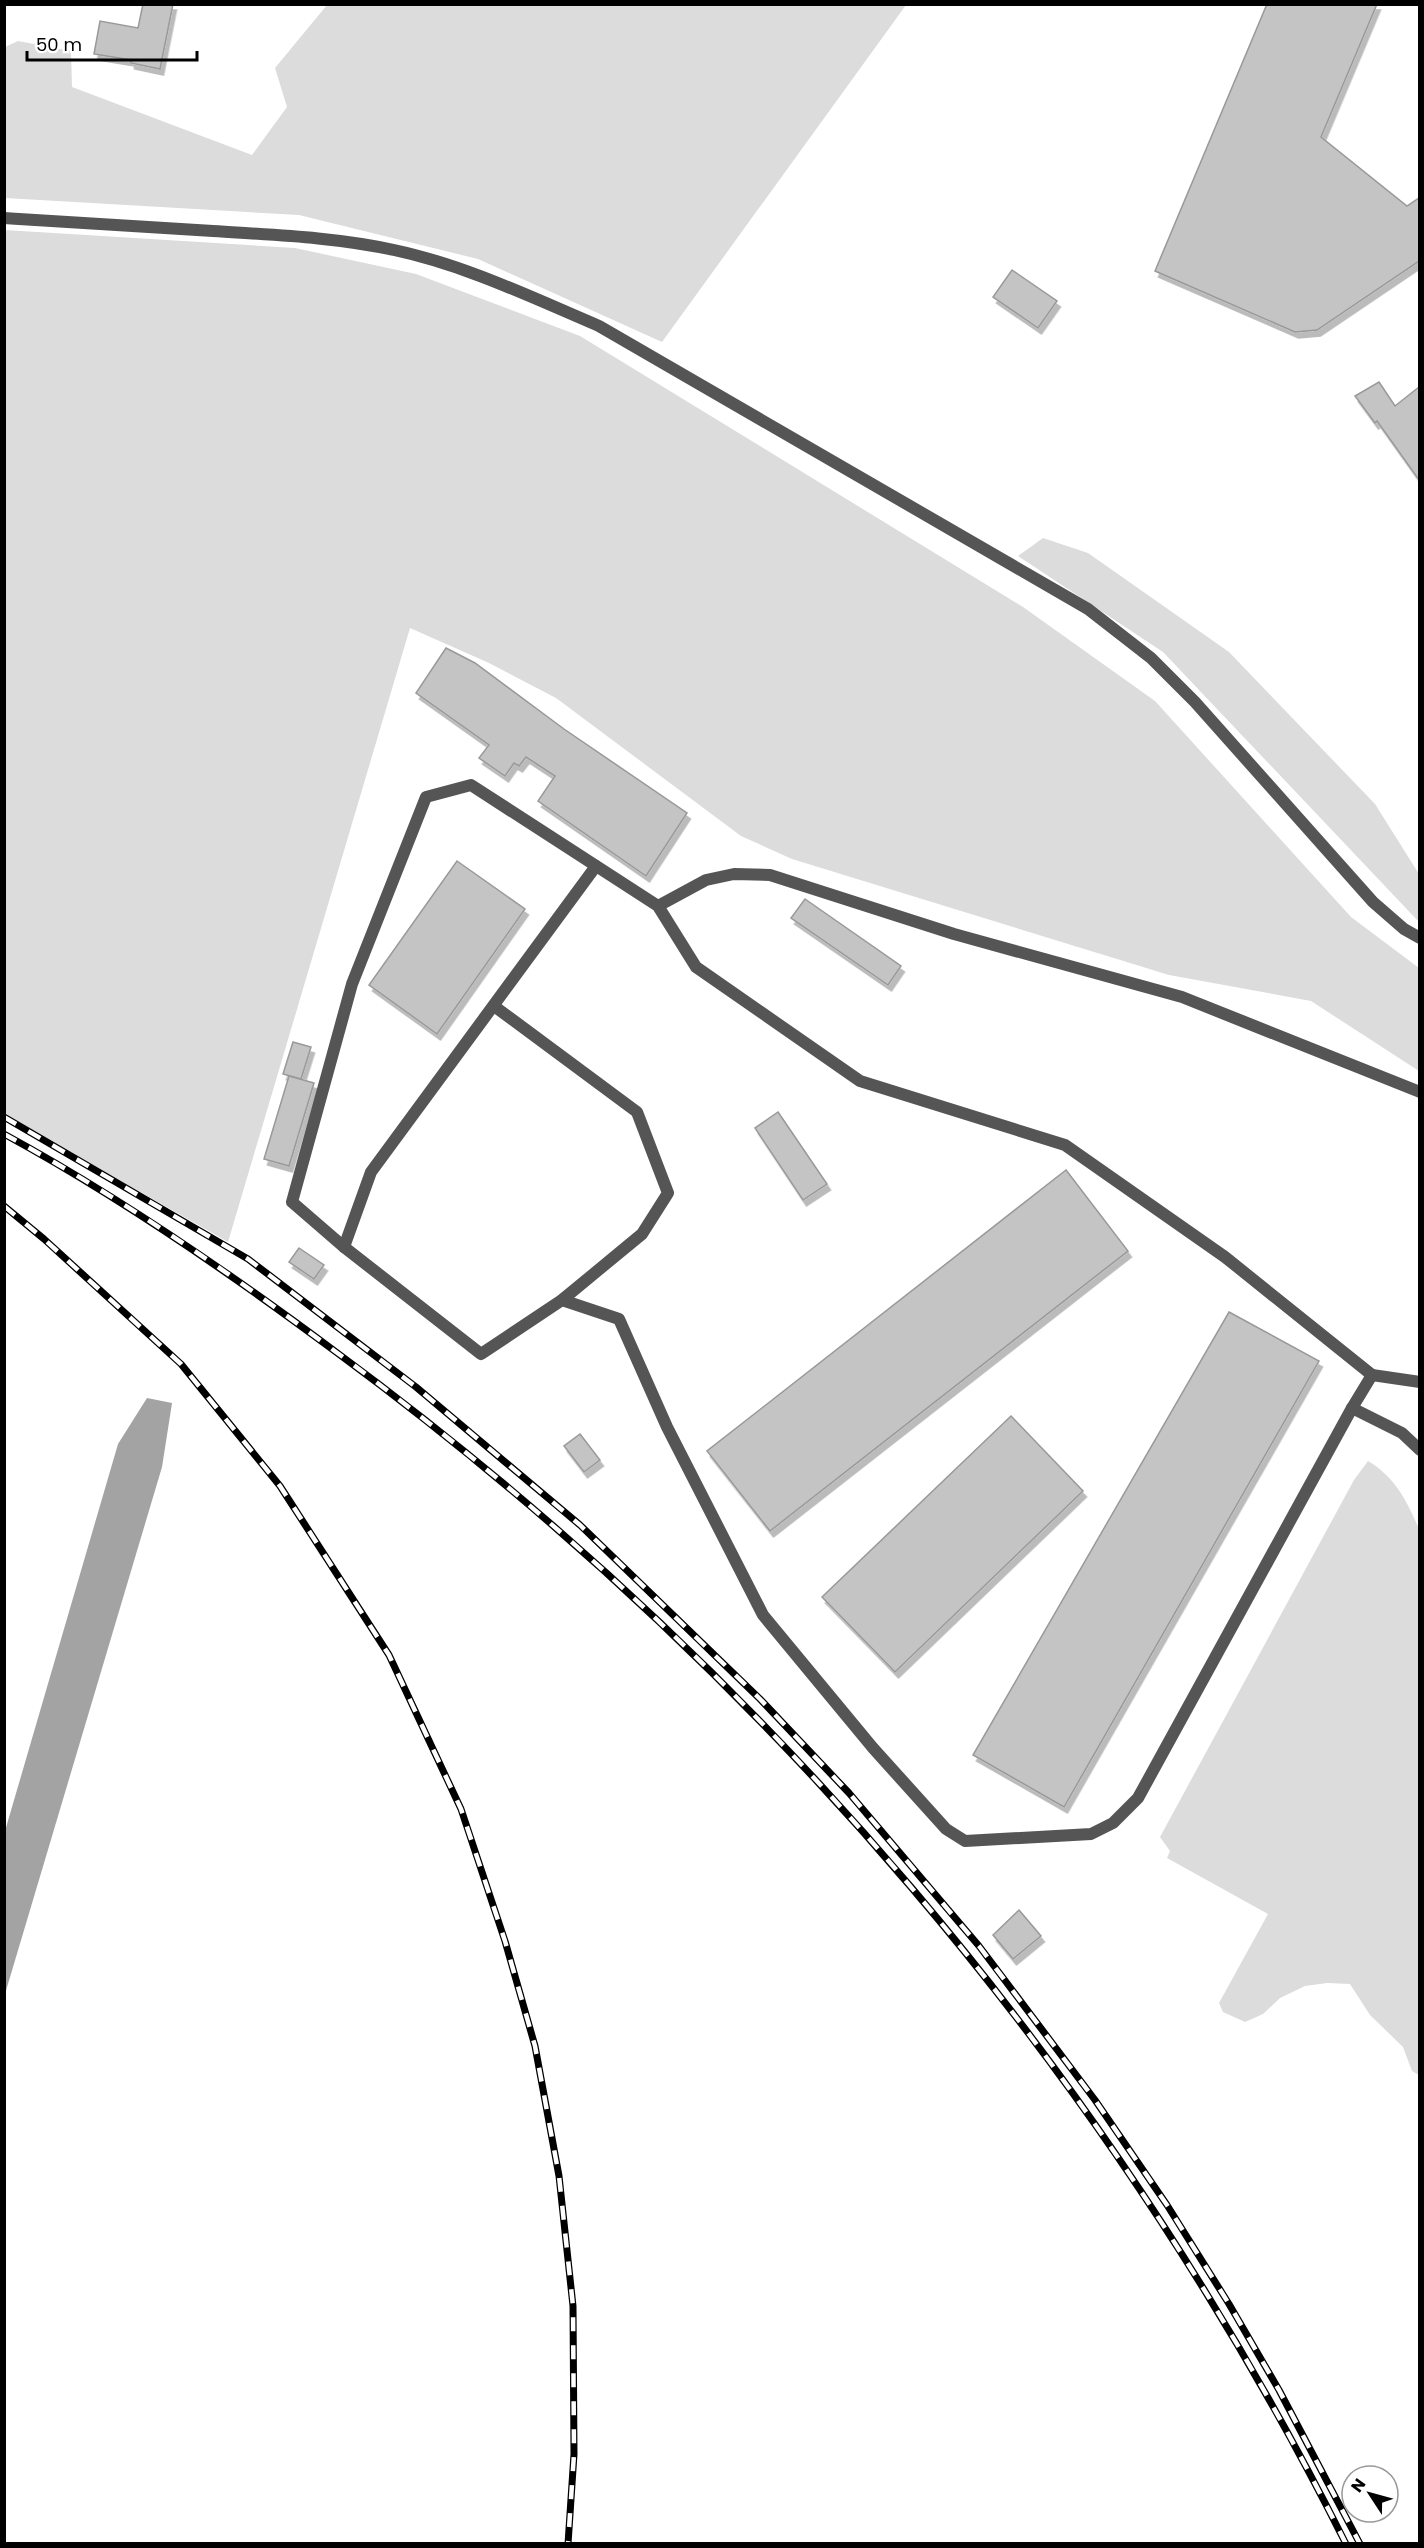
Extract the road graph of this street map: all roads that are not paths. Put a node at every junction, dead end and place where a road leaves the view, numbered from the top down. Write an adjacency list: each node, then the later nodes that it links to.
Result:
1 (4, 218): 4 (street)
2 (596, 866): 3 (street); 5 (street); 7 (street)
3 (658, 906): 6 (street); 9 (street)
4 (1419, 938)
5 (494, 1006): 7 (street); 8 (street)
6 (1419, 1092)
7 (344, 1247): 8 (street)
8 (562, 1300): 11 (street)
9 (1372, 1375): 10 (street); 11 (street)
10 (1419, 1382)
11 (1352, 1408): 12 (street)
12 (1419, 1450)

